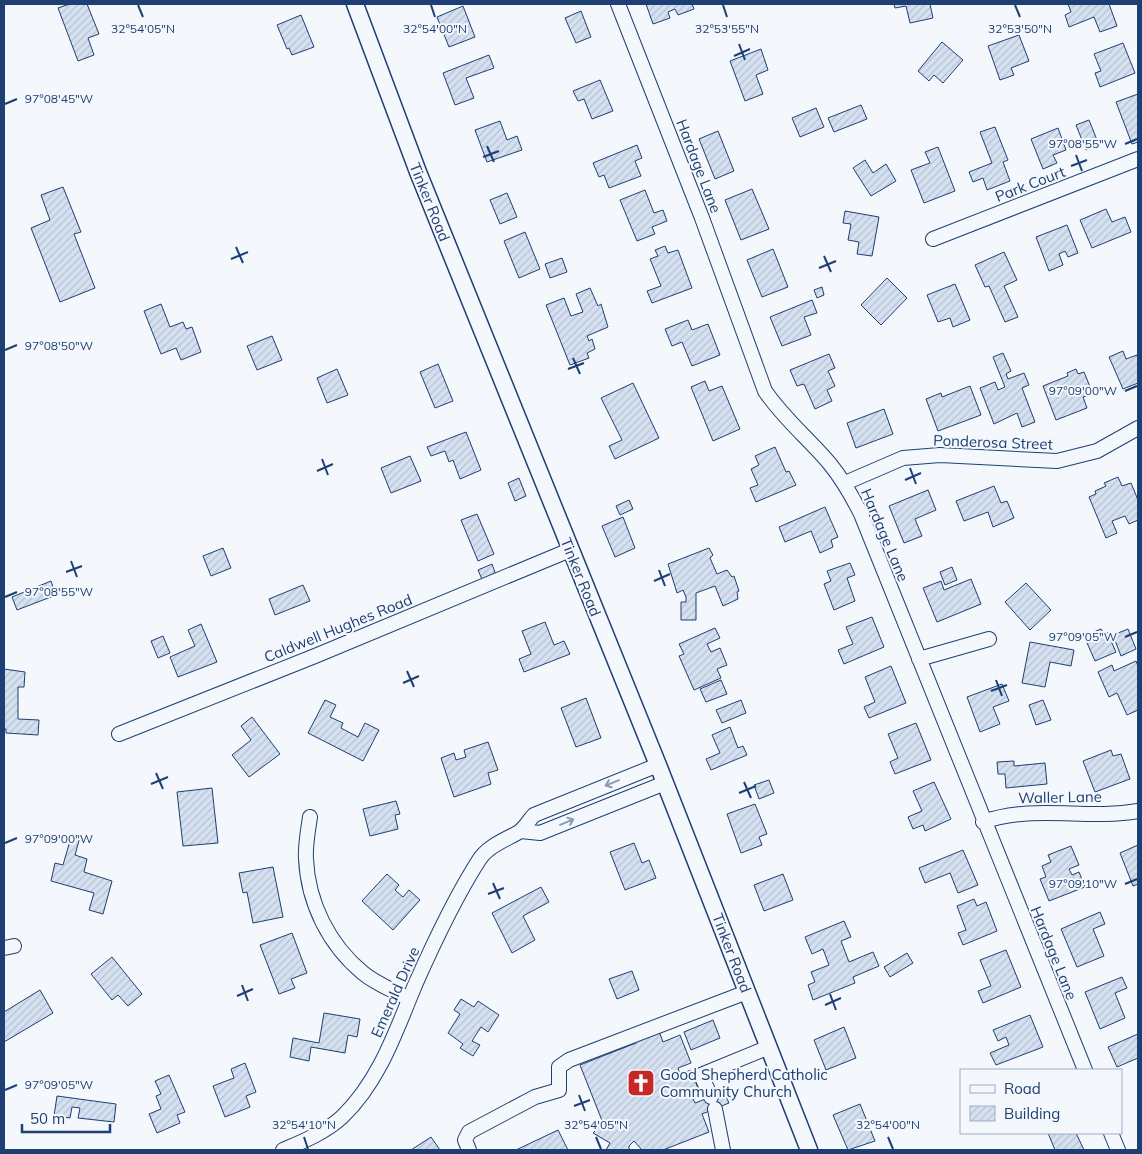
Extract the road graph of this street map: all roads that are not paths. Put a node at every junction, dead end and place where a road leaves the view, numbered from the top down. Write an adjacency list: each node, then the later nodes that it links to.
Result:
1 (355, 4): 7 (main road, Tinker Road)
2 (618, 4): 6 (street, Hardage Lane)
3 (1138, 159): 4 (street, Park Court)
4 (933, 240)
5 (1138, 428): 6 (street, Ponderosa Street)
6 (845, 483): 9 (street, Hardage Lane)
7 (570, 550): 10 (street, Caldwell Hughes Road); 11 (main road, Tinker Road)
8 (989, 639): 9 (street)
9 (919, 659): 15 (street, Hardage Lane)
10 (119, 734)
11 (658, 765): 12 (main road, Tinker Road); 16 (street, Emerald Drive, one-way to 16)
12 (665, 783): 16 (street, one-way to 12); 17 (main road, Tinker Road)
13 (1138, 811): 15 (street, Waller Lane)
14 (310, 817): 18 (street)
15 (983, 822): 20 (street, Hardage Lane)
16 (520, 831): 18 (street, Emerald Drive)
17 (747, 992): 19 (main road, Tinker Road); 23 (street)
18 (410, 999): 22 (street, Emerald Drive)
19 (769, 1048): 24 (street); 25 (main road, Tinker Road)
20 (1085, 1069)
21 (1111, 1134): 26 (street)
22 (283, 1150)
23 (469, 1150)
24 (723, 1150)
25 (809, 1150)
26 (1118, 1150)

